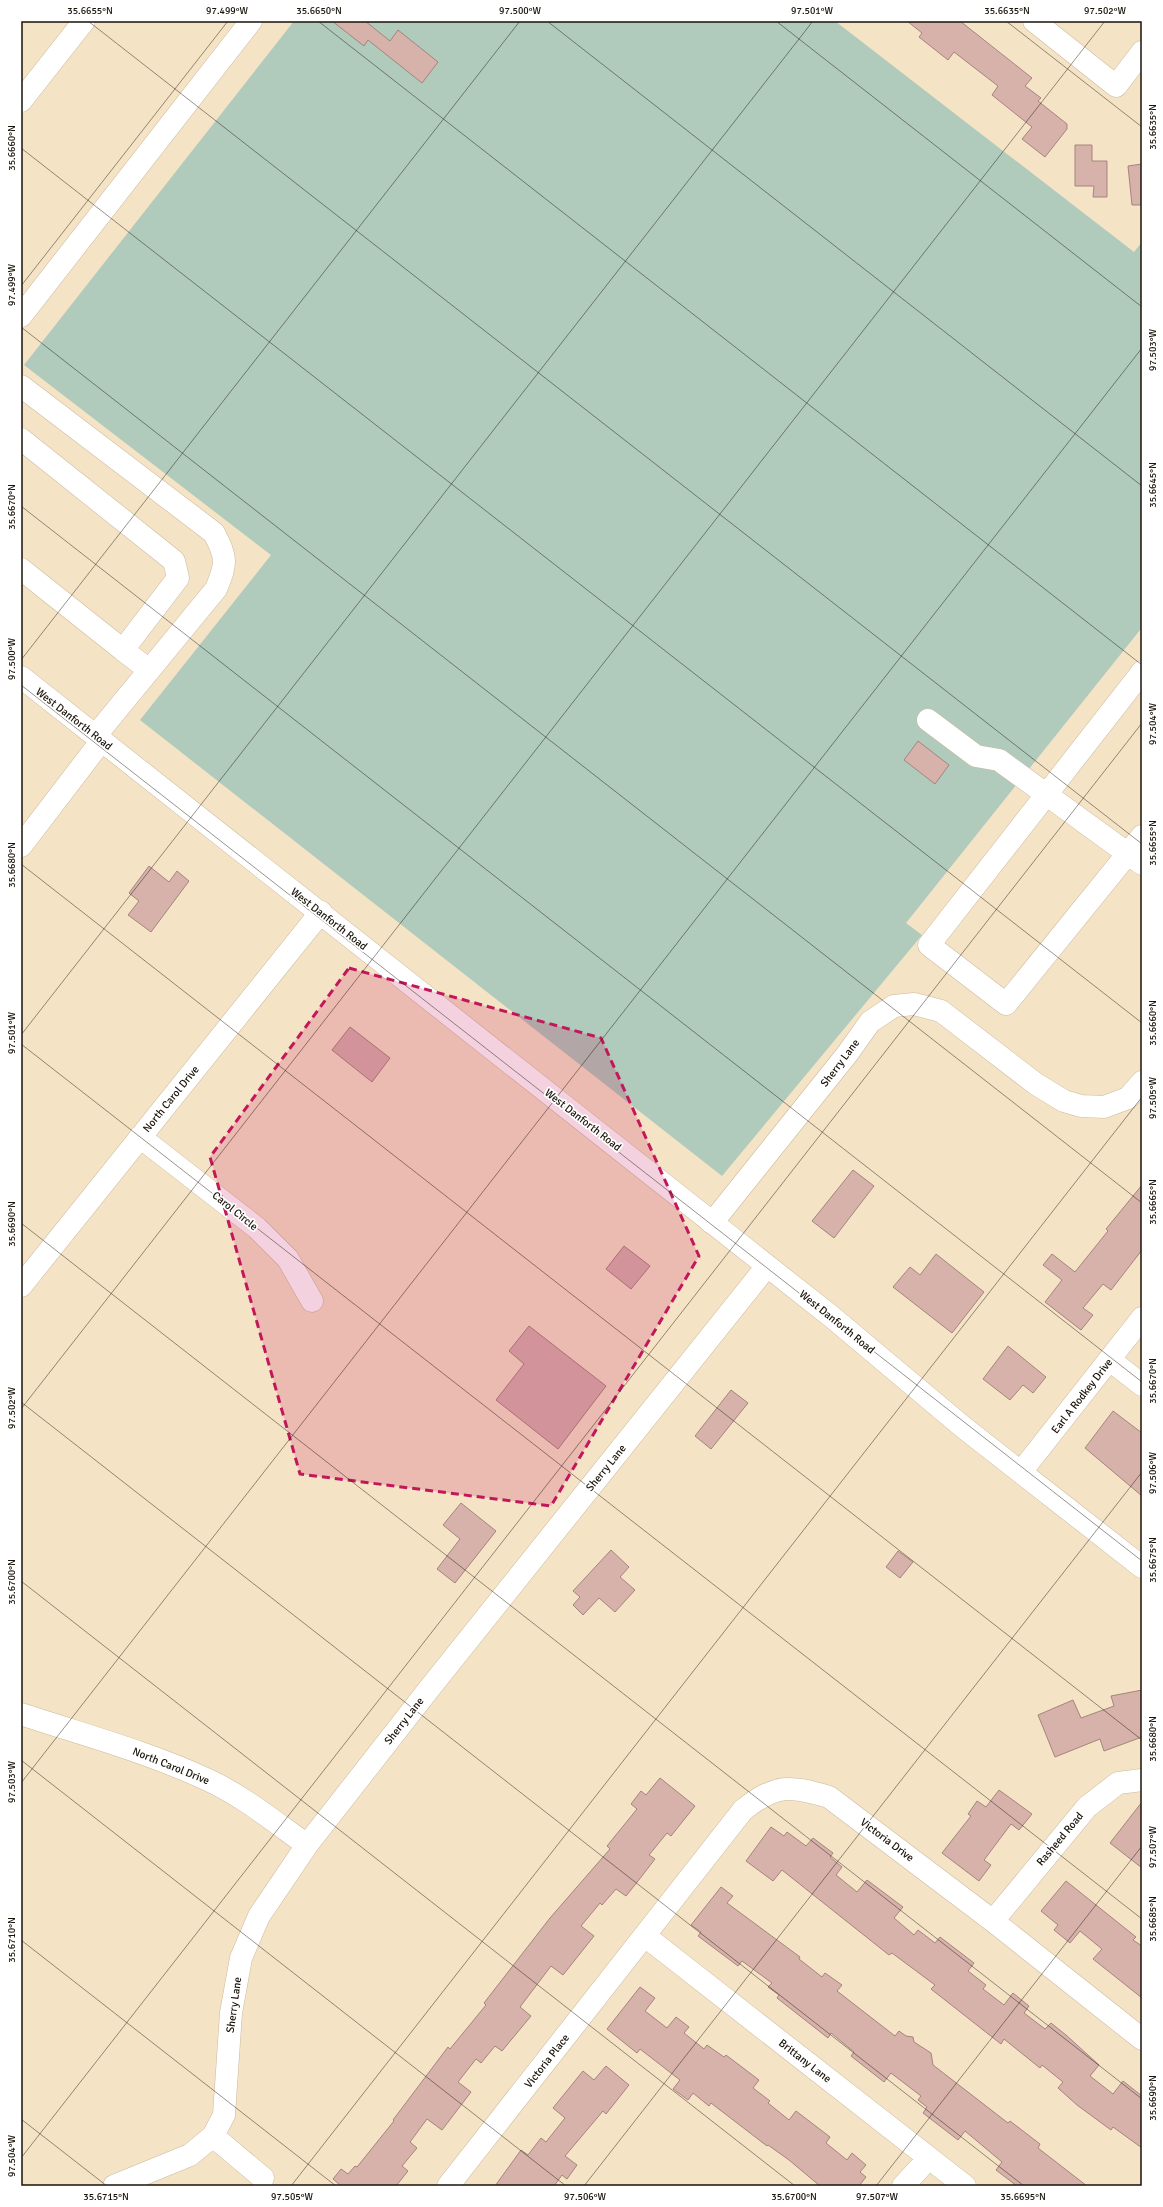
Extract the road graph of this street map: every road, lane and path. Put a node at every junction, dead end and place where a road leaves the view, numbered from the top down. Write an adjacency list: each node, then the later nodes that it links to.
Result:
1 (84, 21): 5 (street)
2 (251, 21): 6 (street)
3 (1034, 21): 4 (street)
4 (1142, 52)
5 (21, 101)
6 (21, 316)
7 (21, 386): 11 (street)
8 (21, 439): 10 (street)
9 (21, 569): 10 (street)
10 (123, 650): 11 (street)
11 (149, 670): 15 (street)
12 (1142, 672): 16 (street)
13 (21, 677): 15 (street, West Danforth Road)
14 (928, 720): 16 (street)
15 (99, 738): 18 (street); 20 (street, West Danforth Road)
16 (1047, 795): 19 (street); 19 (street)
17 (1142, 836): 19 (street)
18 (24, 837)
19 (1135, 859)
20 (321, 912): 22 (street, North Carol Drive); 23 (street, West Danforth Road)
21 (1142, 1082): 23 (street, Sherry Lane)
22 (140, 1136): 25 (street, North Carol Drive); 26 (street, Carol Circle)
23 (712, 1223): 24 (street, West Danforth Road)
24 (767, 1266): 30 (street, West Danforth Road); 34 (street, Sherry Lane)
25 (21, 1286)
26 (312, 1301)
27 (1142, 1318): 28 (street, Earl A Rodkey Drive)
28 (1110, 1360): 29 (street); 30 (street, Earl A Rodkey Drive)
29 (1142, 1385)
30 (1021, 1472): 31 (street, West Danforth Road)
31 (1142, 1567)
32 (21, 1714): 34 (street, North Carol Drive)
33 (1142, 1780): 35 (street, Rasheed Road)
34 (308, 1844): 38 (street, Sherry Lane)
35 (993, 1921): 36 (street, Victoria Drive); 37 (street, Victoria Drive)
36 (645, 1936): 39 (street, Brittany Lane); 42 (street, Victoria Place)
37 (1142, 2039)
38 (213, 2136): 40 (street); 41 (street, Sherry Lane)
39 (929, 2158): 43 (street); 44 (street, Brittany Lane)
40 (263, 2178)
41 (114, 2186)
42 (448, 2186)
43 (903, 2186)
44 (965, 2186)

